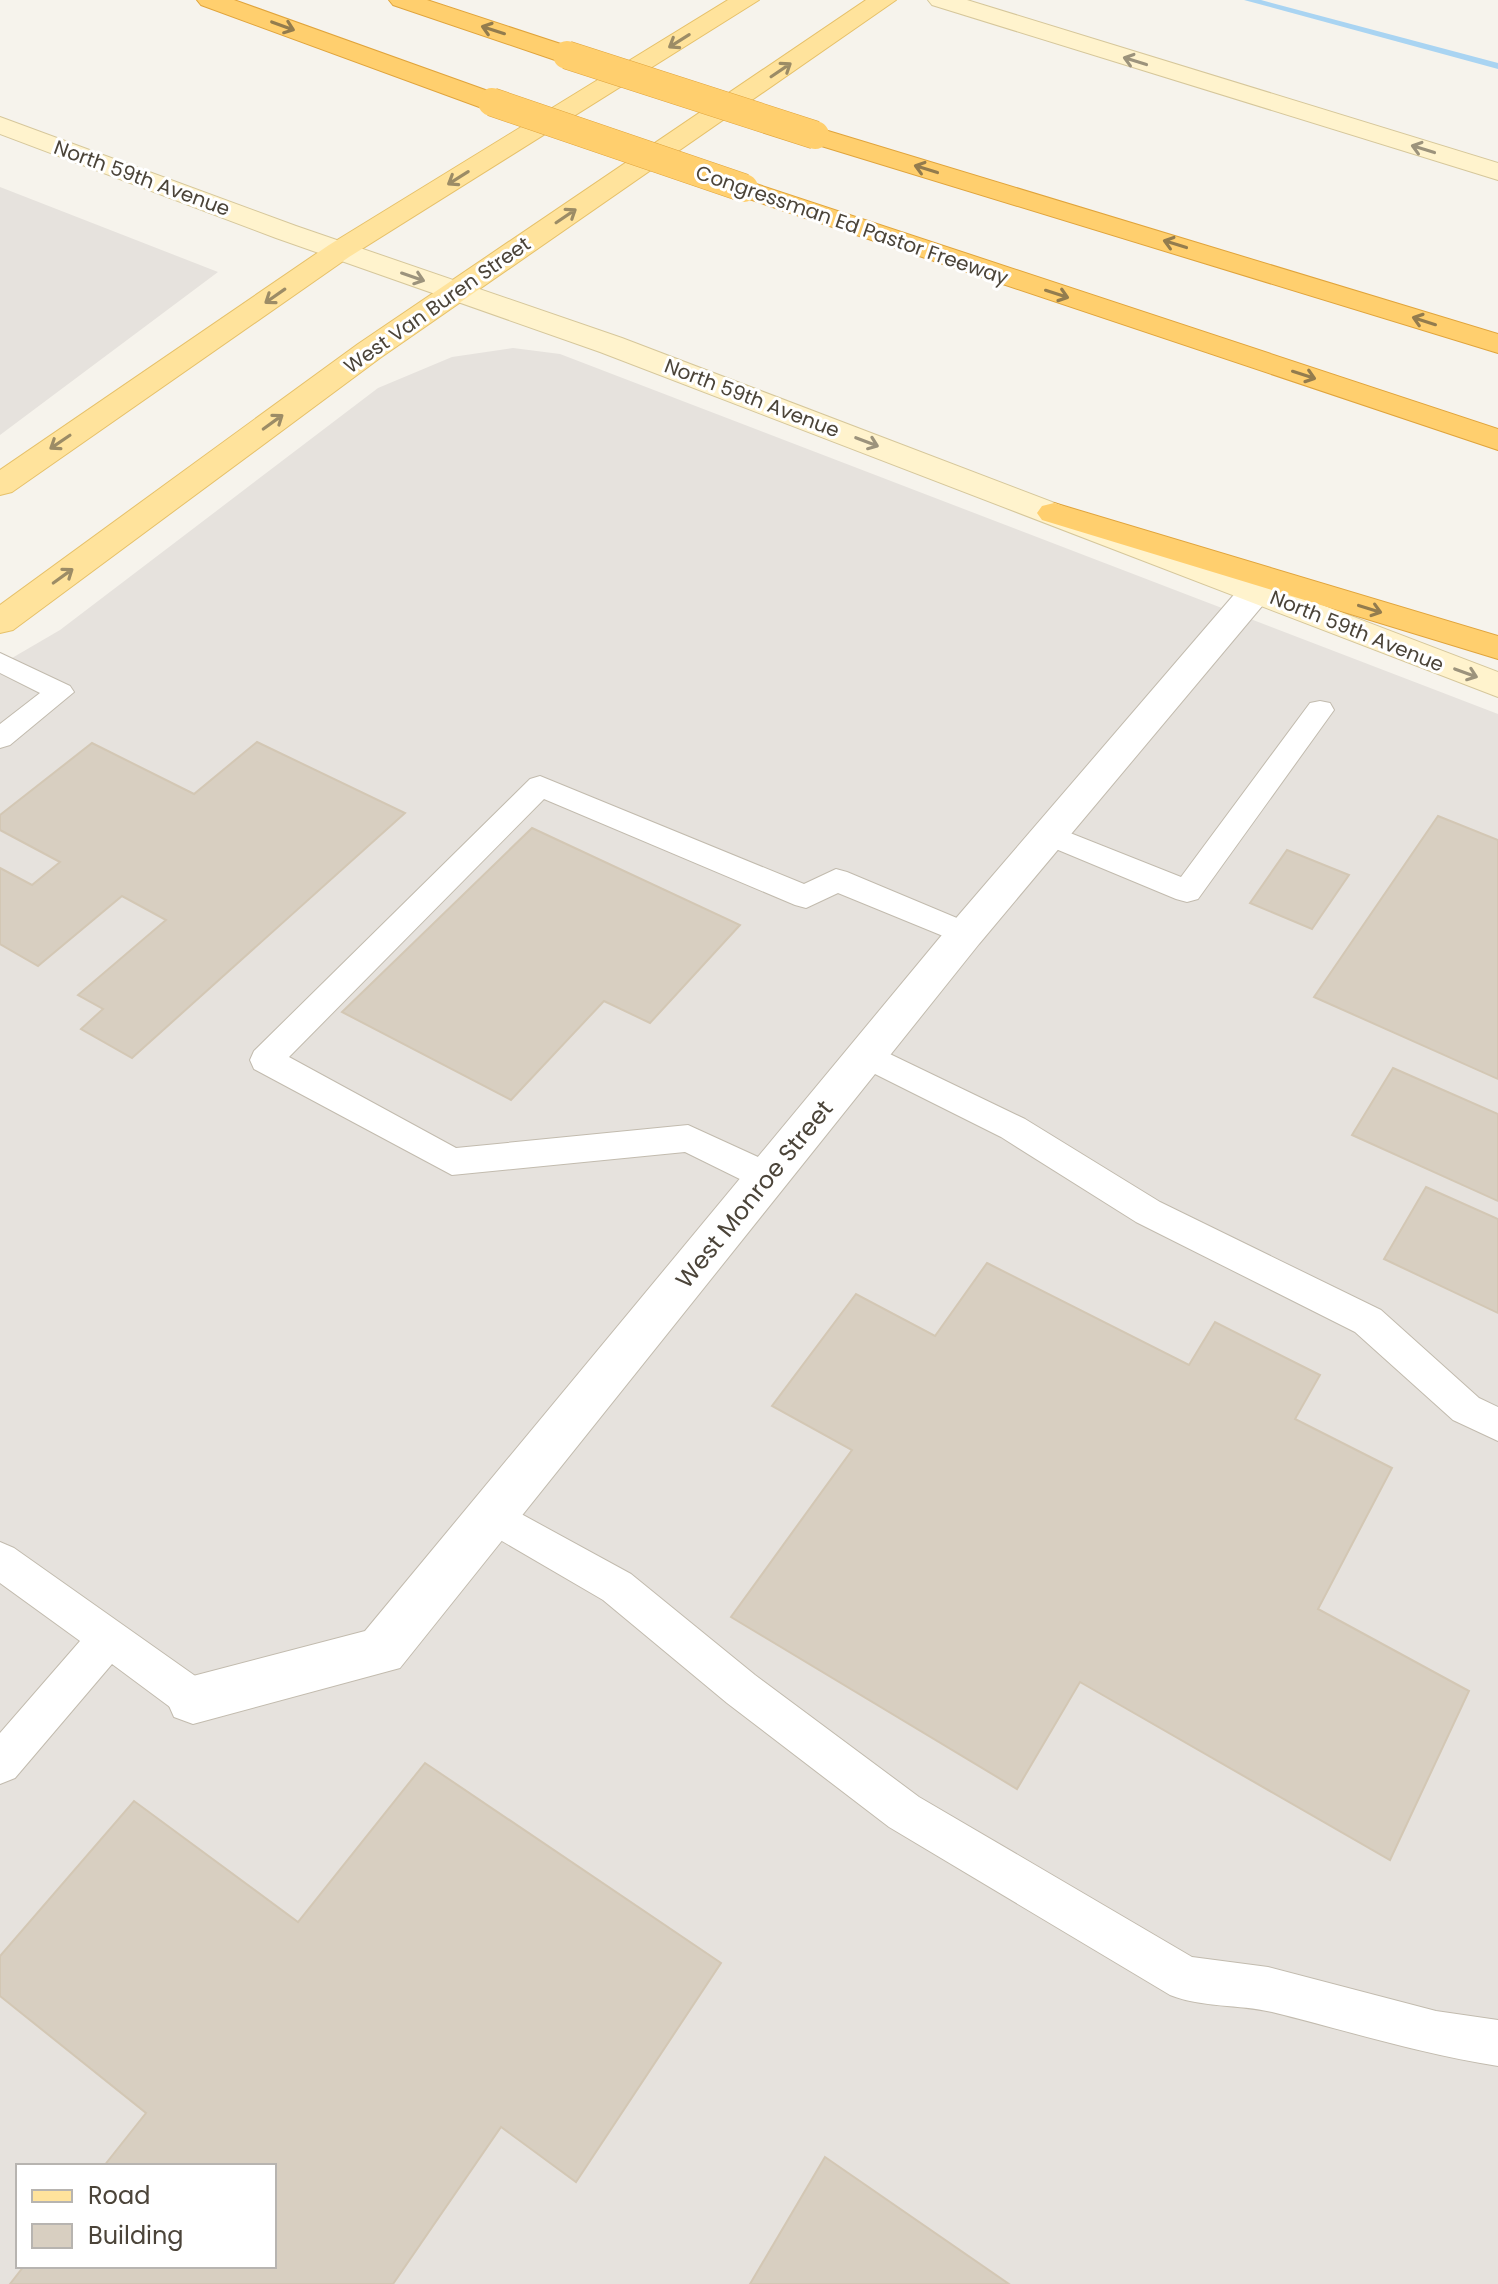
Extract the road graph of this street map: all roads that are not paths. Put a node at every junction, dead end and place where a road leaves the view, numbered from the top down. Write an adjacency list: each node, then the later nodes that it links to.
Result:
1 (210, 0): 11 (highway, Congressman Ed Pastor Freeway, one-way to 11, bridge)
2 (402, 0): 10 (highway, one-way to 2, bridge)
3 (746, 0): 8 (main road, one-way to 8)
4 (883, 0): 9 (main road, West Van Buren Street, one-way to 4)
5 (941, 0): 7 (main road, one-way to 5)
6 (0, 125): 8 (main road, North 59th Avenue)
7 (1498, 172)
8 (339, 251): 9 (main road, North 59th Avenue, one-way to 9); 12 (main road, one-way to 12)
9 (455, 291): 13 (main road, North 59th Avenue, one-way to 13); 15 (main road, West Van Buren Street, one-way to 9)
10 (1498, 344)
11 (1498, 440)
12 (0, 485)
13 (1054, 513): 14 (main road, North 59th Avenue); 16 (highway, one-way to 16)
14 (1256, 591): 18 (main road, North 59th Avenue, one-way to 18); 21 (street, West Monroe Street)
15 (0, 622)
16 (1498, 648)
17 (0, 662): 20 (lane)
18 (1498, 685)
19 (1320, 710): 21 (lane)
20 (0, 738)
21 (1050, 835): 22 (street, West Monroe Street)
22 (965, 934): 23 (street, West Monroe Street); 24 (lane)
23 (867, 1055): 24 (street, West Monroe Street); 25 (lane)
24 (768, 1177): 26 (street, West Monroe Street)
25 (1498, 1425)
26 (492, 1515): 29 (street, West Monroe Street); 31 (lane)
27 (0, 1560): 28 (lane)
28 (109, 1638): 29 (lane); 30 (lane)
29 (193, 1699)
30 (0, 1764)
31 (1498, 2043)

